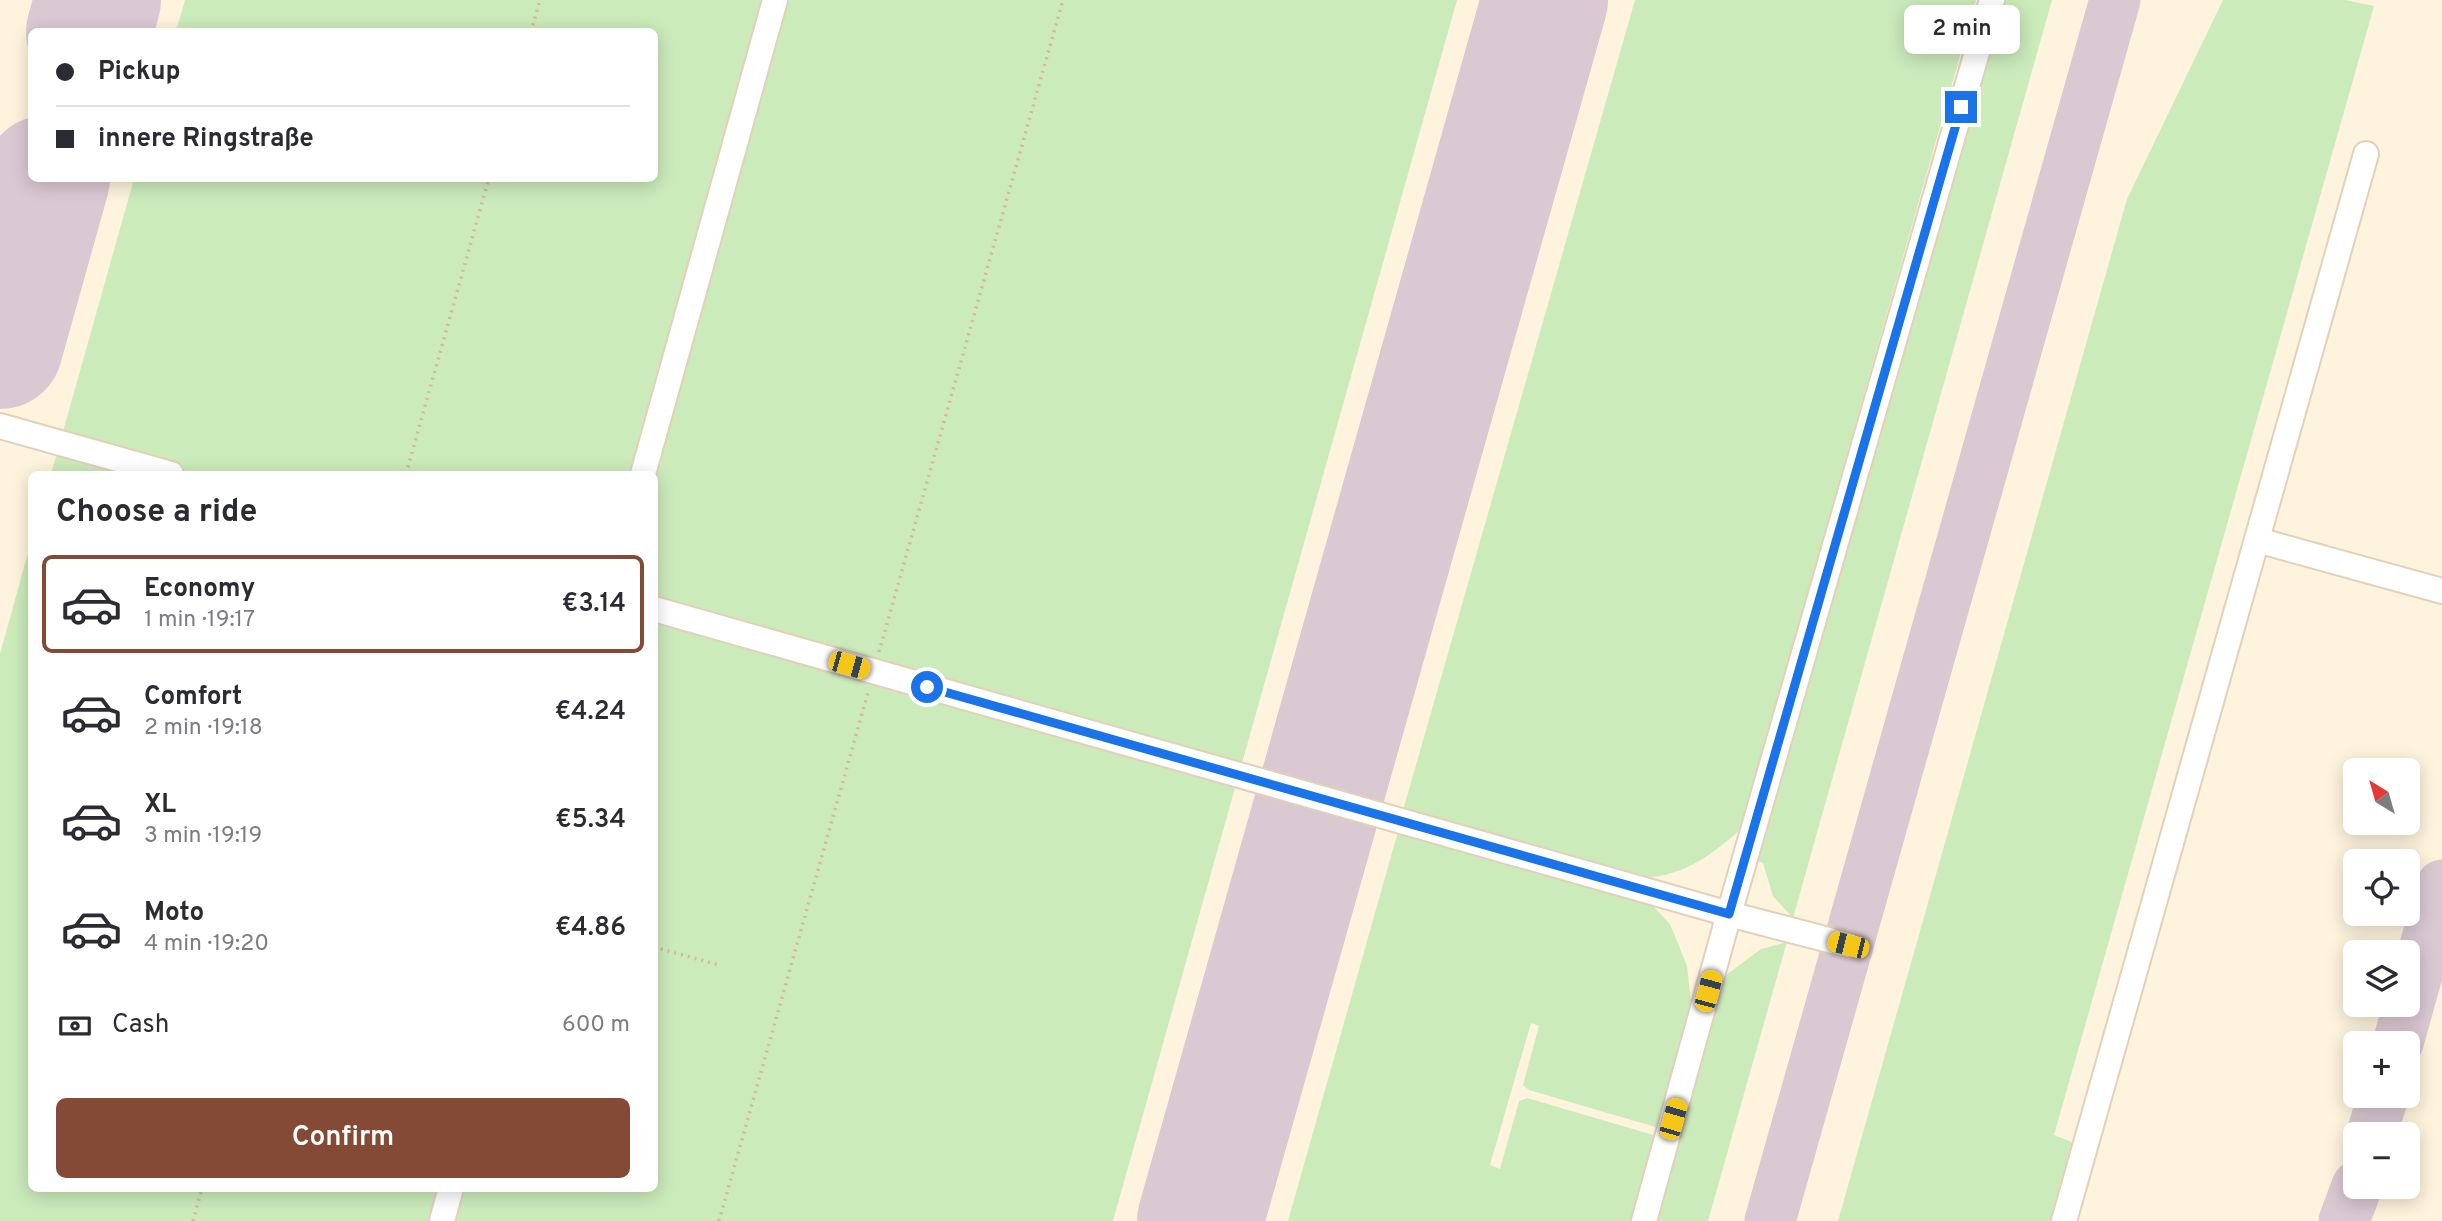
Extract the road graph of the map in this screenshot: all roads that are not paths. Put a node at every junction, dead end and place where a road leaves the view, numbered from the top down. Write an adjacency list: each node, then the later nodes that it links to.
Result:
1 (775, 0): 6 (lane)
2 (1992, 0): 10 (lane)
3 (2366, 154): 7 (lane)
4 (0, 426): 5 (lane)
5 (160, 471)
6 (644, 471)
7 (2257, 540): 8 (lane); 15 (lane)
8 (2442, 591)
9 (658, 610): 10 (lane)
10 (1729, 914): 11 (lane); 14 (lane)
11 (1848, 945)
12 (450, 1192): 13 (lane)
13 (442, 1221)
14 (1644, 1221)
15 (2064, 1221)

